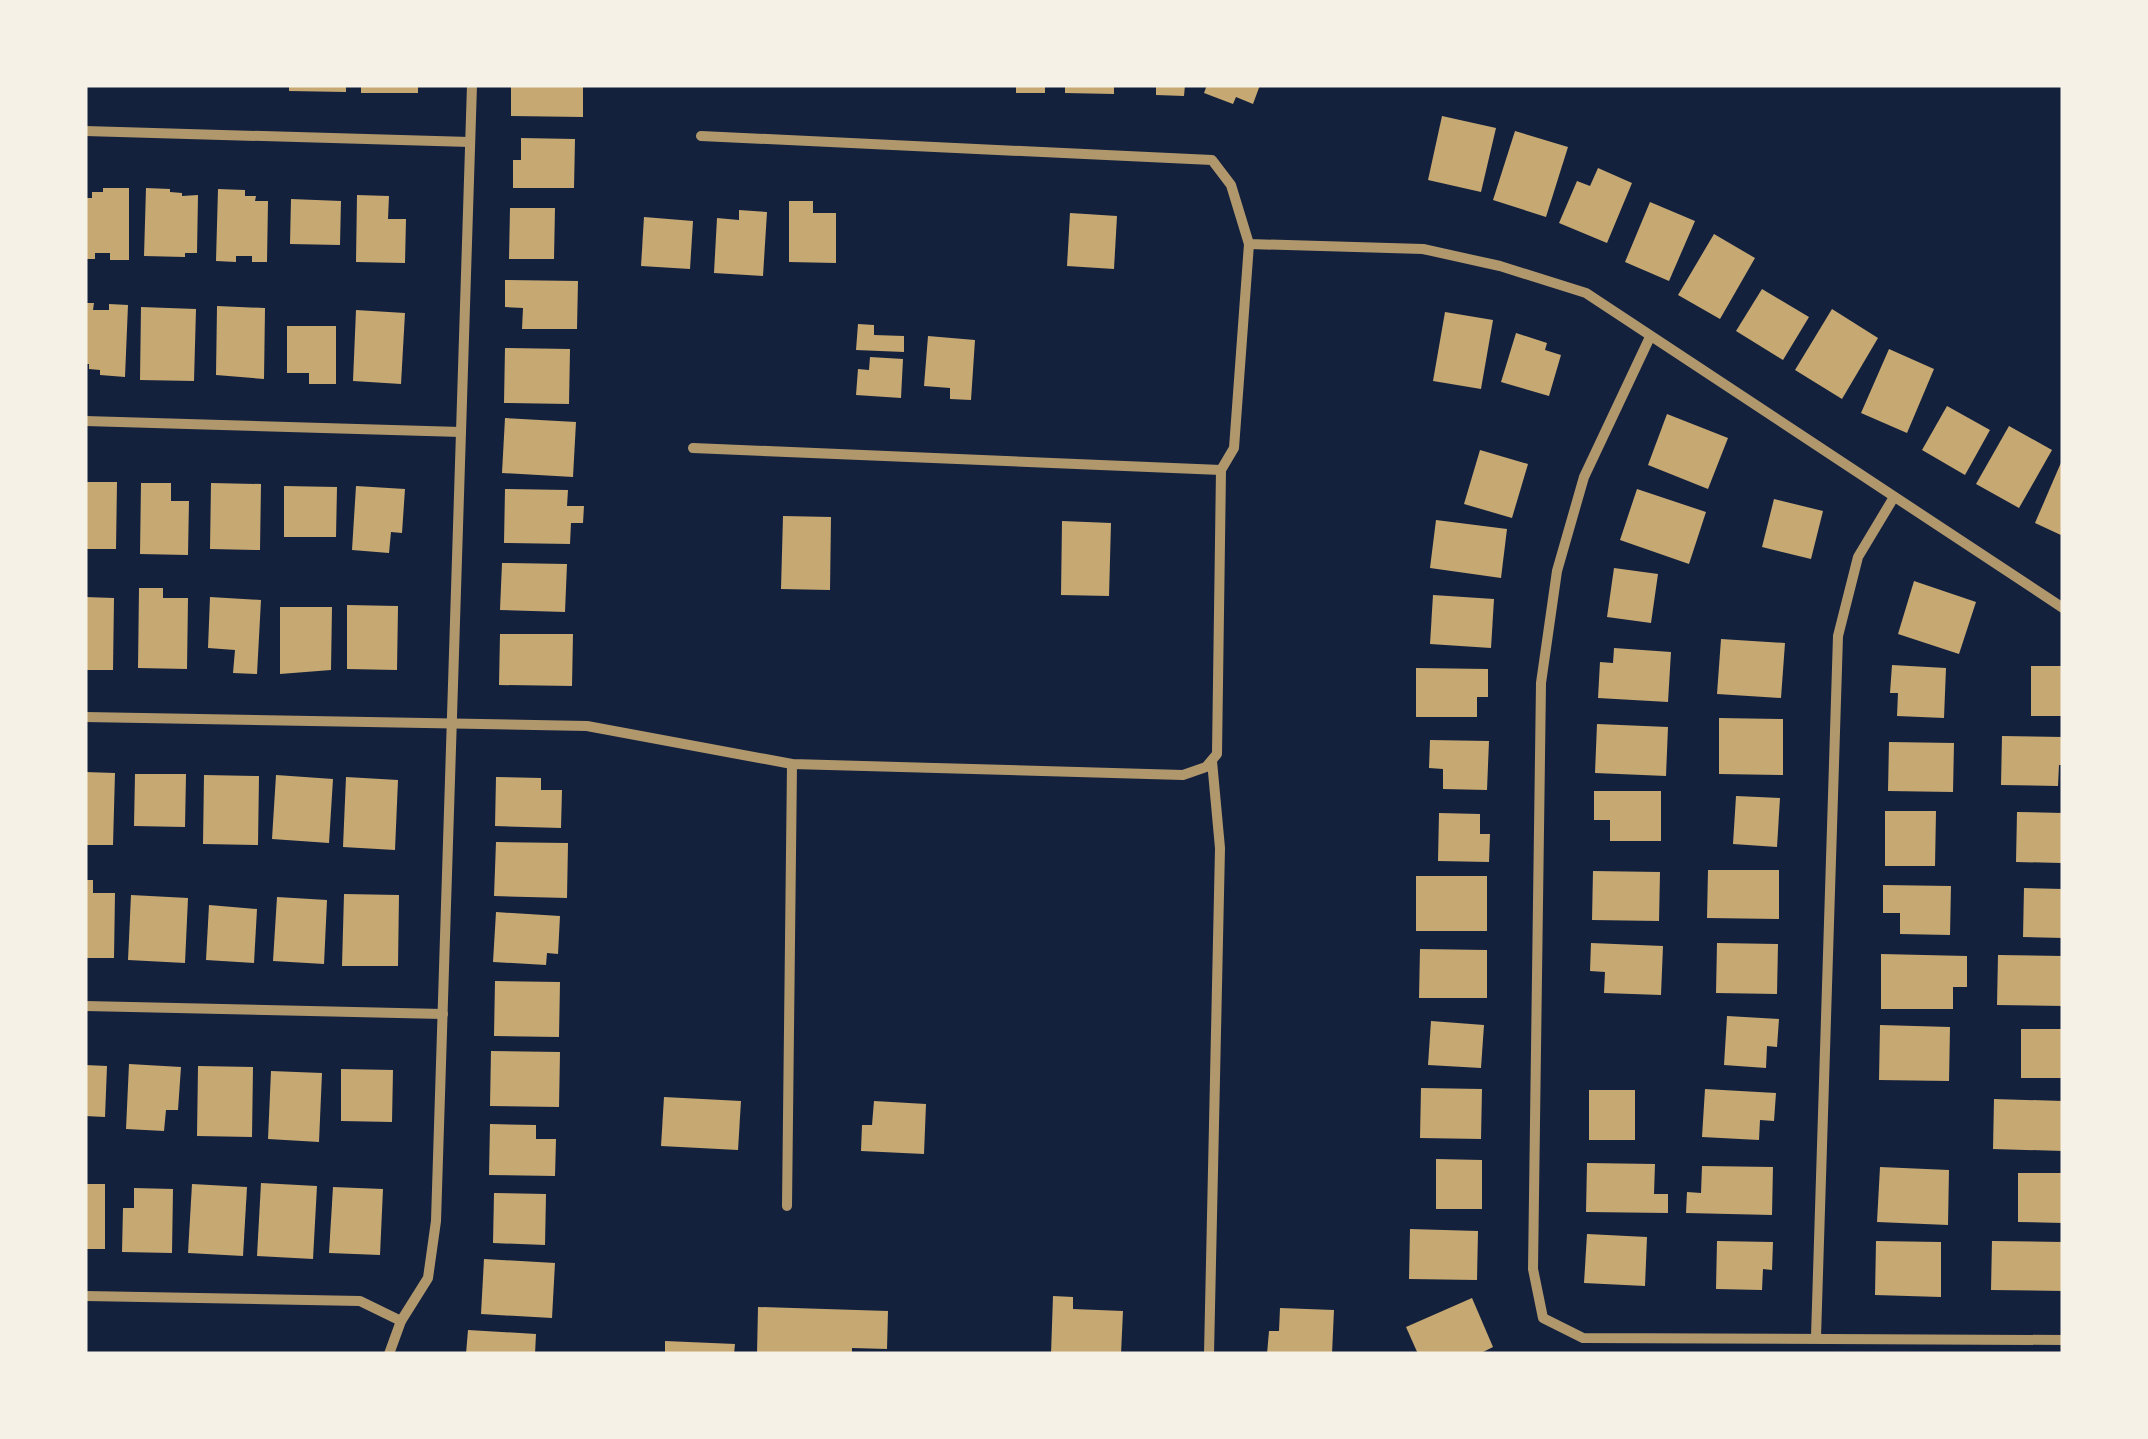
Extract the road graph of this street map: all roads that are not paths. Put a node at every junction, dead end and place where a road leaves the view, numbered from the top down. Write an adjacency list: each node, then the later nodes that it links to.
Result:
1 (472, 85): 4 (street)
2 (85, 132): 4 (street)
3 (701, 136): 5 (street)
4 (470, 142): 8 (street)
5 (1249, 244): 6 (street); 10 (street)
6 (1650, 337): 11 (street); 22 (street)
7 (85, 421): 8 (street)
8 (461, 432): 14 (street)
9 (693, 448): 10 (street)
10 (1221, 470): 15 (street)
11 (1894, 497): 12 (street); 22 (street)
12 (2063, 608)
13 (85, 717): 14 (street)
14 (452, 724): 16 (street); 18 (street)
15 (1212, 760): 16 (street); 25 (street)
16 (792, 764): 19 (street)
17 (85, 1006): 18 (street)
18 (443, 1014): 21 (street)
19 (786, 1206)
20 (85, 1296): 21 (street)
21 (401, 1321): 24 (street)
22 (1816, 1337): 23 (street)
23 (2063, 1340)
24 (388, 1354)
25 (1209, 1354)

